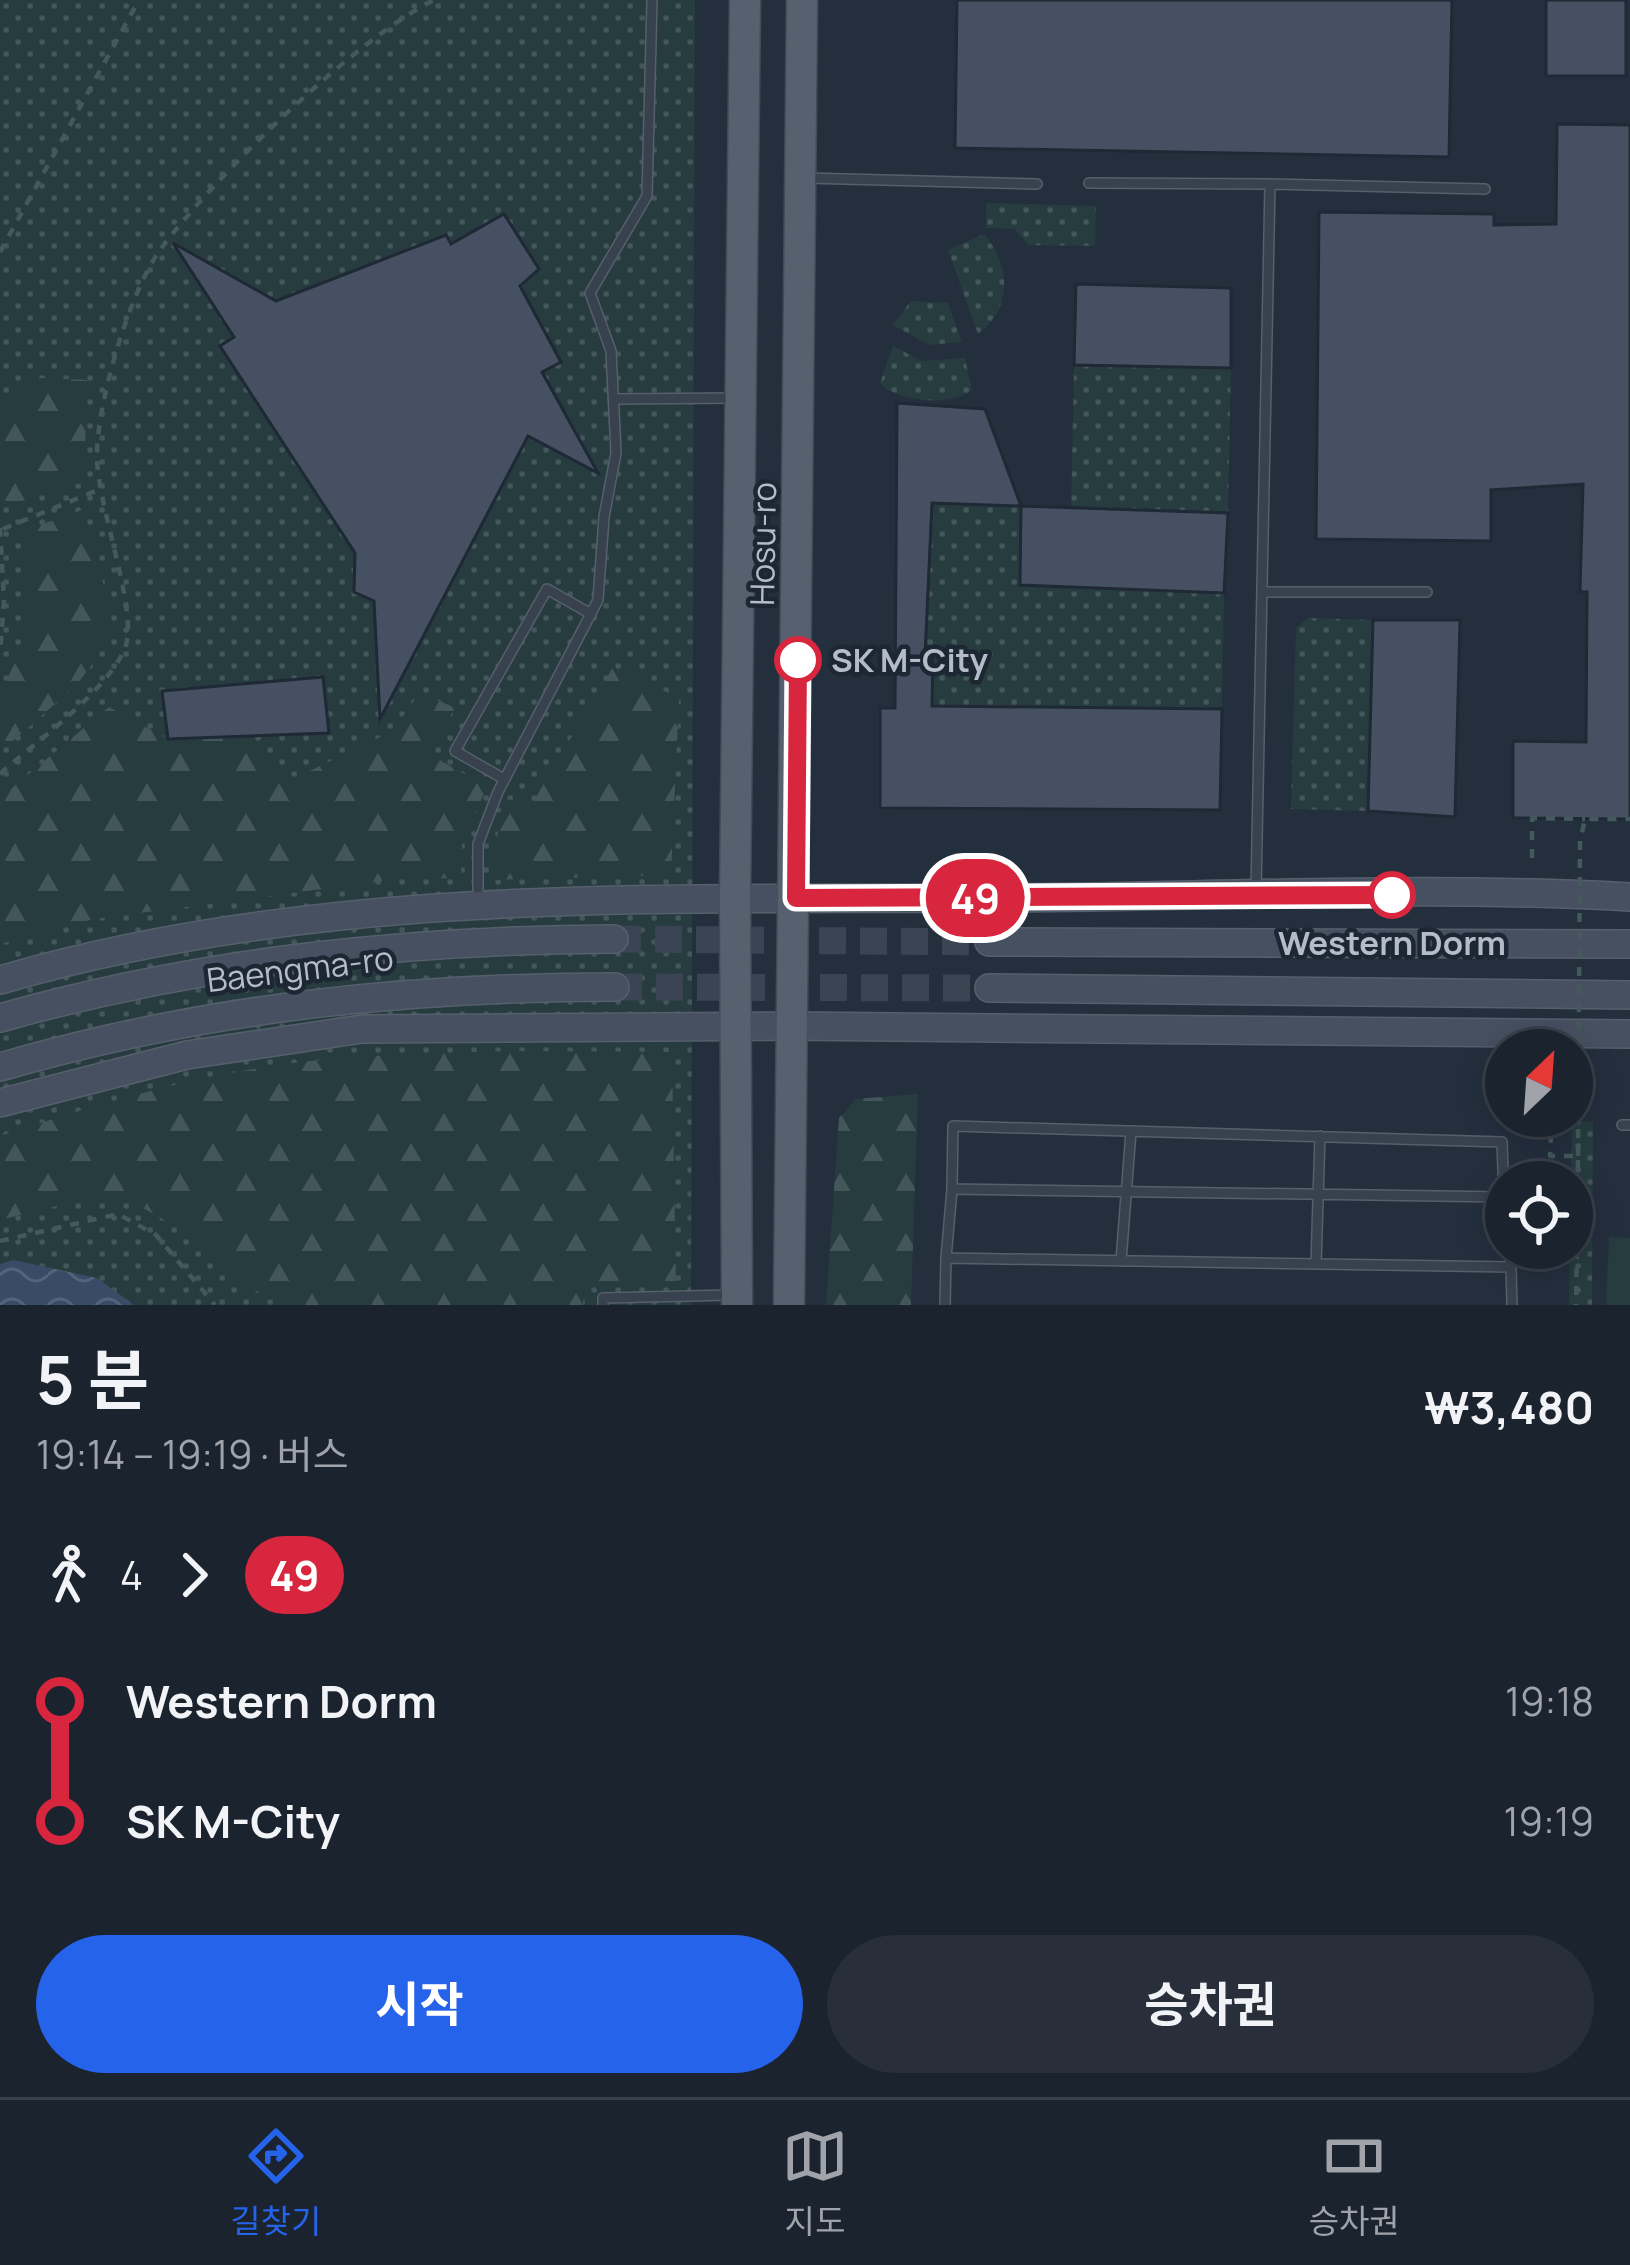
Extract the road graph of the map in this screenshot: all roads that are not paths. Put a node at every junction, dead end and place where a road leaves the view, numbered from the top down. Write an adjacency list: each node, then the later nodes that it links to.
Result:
1 (652, 0): 10 (lane)
2 (745, 0): 9 (main road, Hosu-ro)
3 (802, 0): 4 (main road, Hosu-ro)
4 (800, 178): 6 (lane); 18 (main road, Hosu-ro)
5 (1089, 183): 7 (lane)
6 (1037, 184)
7 (1270, 184): 8 (lane); 11 (lane)
8 (1485, 189)
9 (741, 398): 10 (lane); 17 (main road, Hosu-ro)
10 (614, 399): 13 (lane)
11 (1262, 592): 12 (lane); 15 (lane)
12 (1427, 592)
13 (591, 614): 14 (lane); 14 (lane)
14 (505, 779): 19 (lane)
15 (1256, 896): 16 (main road); 18 (main road)
16 (1630, 897)
17 (735, 898): 18 (main road); 19 (main road); 29 (main road, Hosu-ro)
18 (796, 898): 28 (main road, Hosu-ro)
19 (478, 905): 23 (main road)
20 (614, 939): 27 (main road, Baengma-ro)
21 (989, 942): 22 (main road)
22 (1630, 944)
23 (0, 980)
24 (616, 987): 31 (main road, Baengma-ro)
25 (989, 988): 26 (main road)
26 (1630, 995)
27 (0, 1018)
28 (793, 1026): 29 (main road); 30 (main road); 48 (main road, Hosu-ro)
29 (735, 1028): 32 (main road); 45 (main road, Hosu-ro)
30 (1630, 1034)
31 (0, 1067)
32 (0, 1103)
33 (1131, 1131): 34 (lane); 36 (lane); 37 (lane)
34 (1320, 1136): 35 (lane); 38 (lane)
35 (1503, 1161)
36 (952, 1189): 37 (lane); 40 (lane)
37 (1130, 1191): 38 (lane); 41 (lane)
38 (1318, 1196): 39 (lane); 42 (lane)
39 (1485, 1197)
40 (946, 1258): 41 (lane); 49 (lane)
41 (1121, 1261): 42 (lane)
42 (1316, 1264): 43 (lane)
43 (1485, 1267)
44 (1511, 1269): 50 (lane)
45 (737, 1300): 46 (lane)
46 (655, 1301): 47 (lane)
47 (603, 1305)
48 (789, 1305)
49 (945, 1305)
50 (1512, 1305)

